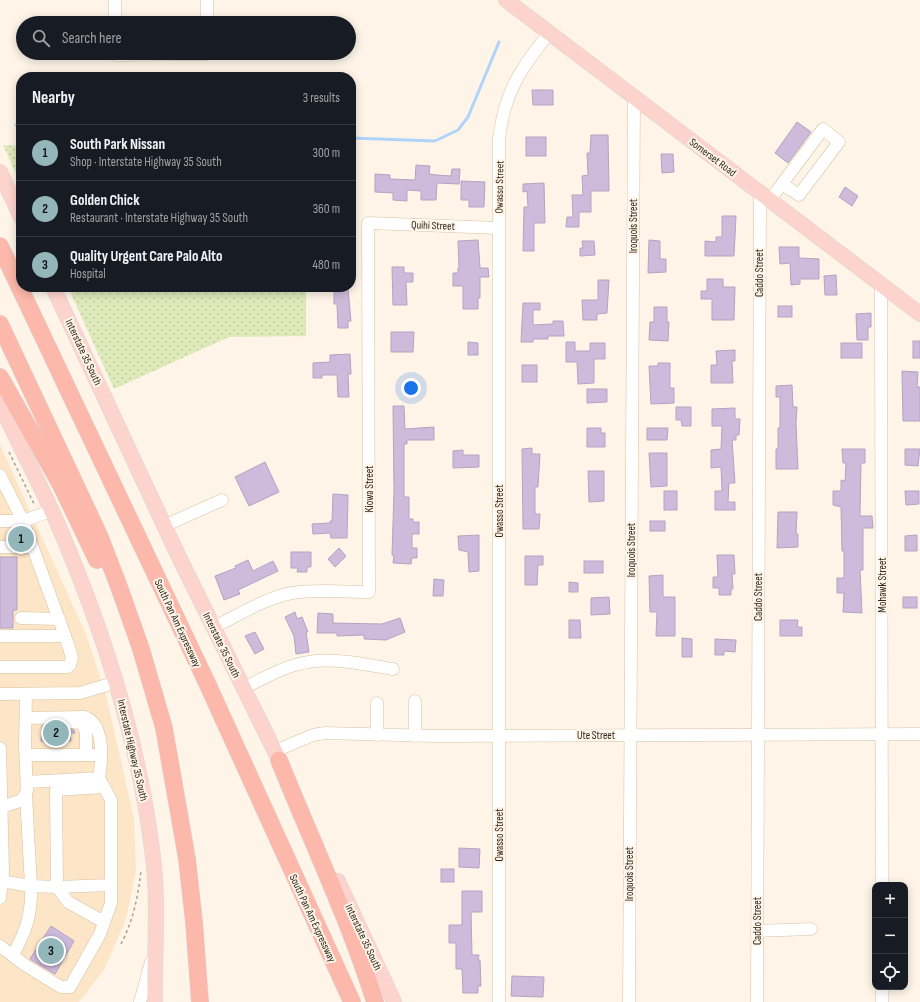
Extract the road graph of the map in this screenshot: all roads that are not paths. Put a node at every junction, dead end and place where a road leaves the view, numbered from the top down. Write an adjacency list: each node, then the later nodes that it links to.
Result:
1 (115, 0): 4 (street)
2 (207, 0): 5 (street)
3 (506, 0): 6 (main road, Somerset Road)
4 (115, 16)
5 (207, 16)
6 (549, 33): 7 (main road, Somerset Road); 13 (street, Owasso Street)
7 (634, 97): 10 (main road, Somerset Road); 50 (street, Iroquois Street)
8 (0, 172): 11 (main road)
9 (782, 184): 9 (street); 10 (street)
10 (765, 196): 16 (main road, Somerset Road); 46 (street, Caddo Street)
11 (16, 206)
12 (368, 223): 13 (street, Quihi Street); 33 (street, Kiowa Street)
13 (498, 228): 52 (street, Owasso Street)
14 (0, 246): 15 (highway, South Pan Am Expressway)
15 (16, 280)
16 (882, 284): 19 (main road, Somerset Road); 47 (street, Mohawk Street)
17 (22, 292): 81 (highway, South Pan Am Expressway)
18 (55, 292): 28 (main road, Interstate 35 South)
19 (920, 314)
20 (0, 324): 45 (highway)
21 (0, 377): 45 (highway)
22 (0, 404): 25 (main road)
23 (0, 474): 27 (street)
24 (222, 500): 28 (street)
25 (51, 511): 27 (street); 38 (main road, Interstate Highway 35 South)
26 (0, 521): 27 (street)
27 (23, 521): 29 (street)
28 (164, 526): 33 (main road, Interstate 35 South)
29 (32, 546): 30 (street); 32 (street)
30 (0, 547)
31 (21, 618): 32 (street)
32 (58, 619): 35 (street)
33 (214, 627): 39 (main road, Interstate 35 South)
34 (0, 636): 35 (street)
35 (65, 636): 36 (street)
36 (0, 667)
37 (393, 669): 39 (street)
38 (116, 682): 41 (street); 74 (main road, Interstate Highway 35 South)
39 (244, 688): 57 (main road, Interstate 35 South)
40 (0, 694): 41 (street)
41 (26, 694): 44 (street)
42 (415, 701): 51 (street)
43 (377, 703): 49 (street)
44 (31, 718): 54 (street); 55 (street); 56 (street)
45 (164, 728): 80 (highway)
46 (758, 734): 47 (street, Ute Street); 50 (street, Ute Street); 73 (street, Caddo Street)
47 (883, 734): 48 (street, Ute Street); 66 (street, Mohawk Street)
48 (920, 734)
49 (377, 735): 51 (street, Ute Street); 57 (street, Ute Street)
50 (630, 735): 52 (street, Ute Street); 85 (street, Iroquois Street)
51 (415, 736): 52 (street, Ute Street)
52 (500, 736): 84 (street, Owasso Street)
53 (0, 748): 58 (street)
54 (100, 752): 56 (street); 60 (street)
55 (26, 755): 56 (street); 59 (street)
56 (86, 755)
57 (277, 756): 82 (highway); 83 (main road, Interstate 35 South)
58 (1, 778): 62 (street)
59 (27, 782): 60 (street); 61 (street)
60 (102, 783): 67 (street); 69 (street)
61 (26, 796): 62 (street); 68 (street)
62 (1, 805): 63 (street)
63 (1, 826): 64 (street)
64 (1, 848): 65 (street)
65 (1, 881): 68 (street); 70 (street)
66 (882, 882)
67 (111, 885): 69 (street); 71 (street)
68 (30, 886): 69 (street); 76 (street)
69 (57, 887): 71 (street)
70 (0, 898)
71 (104, 922): 76 (street)
72 (811, 929): 73 (street)
73 (757, 931): 86 (street, Caddo Street)
74 (154, 943): 78 (street); 79 (main road, Interstate Highway 35 South)
75 (0, 946): 76 (street)
76 (12, 955)
77 (882, 990): 87 (street)
78 (140, 1002)
79 (155, 1002)
80 (200, 1002)
81 (352, 1002)
82 (375, 1002)
83 (394, 1002)
84 (500, 1002)
85 (629, 1002)
86 (757, 1002)
87 (882, 1002)

